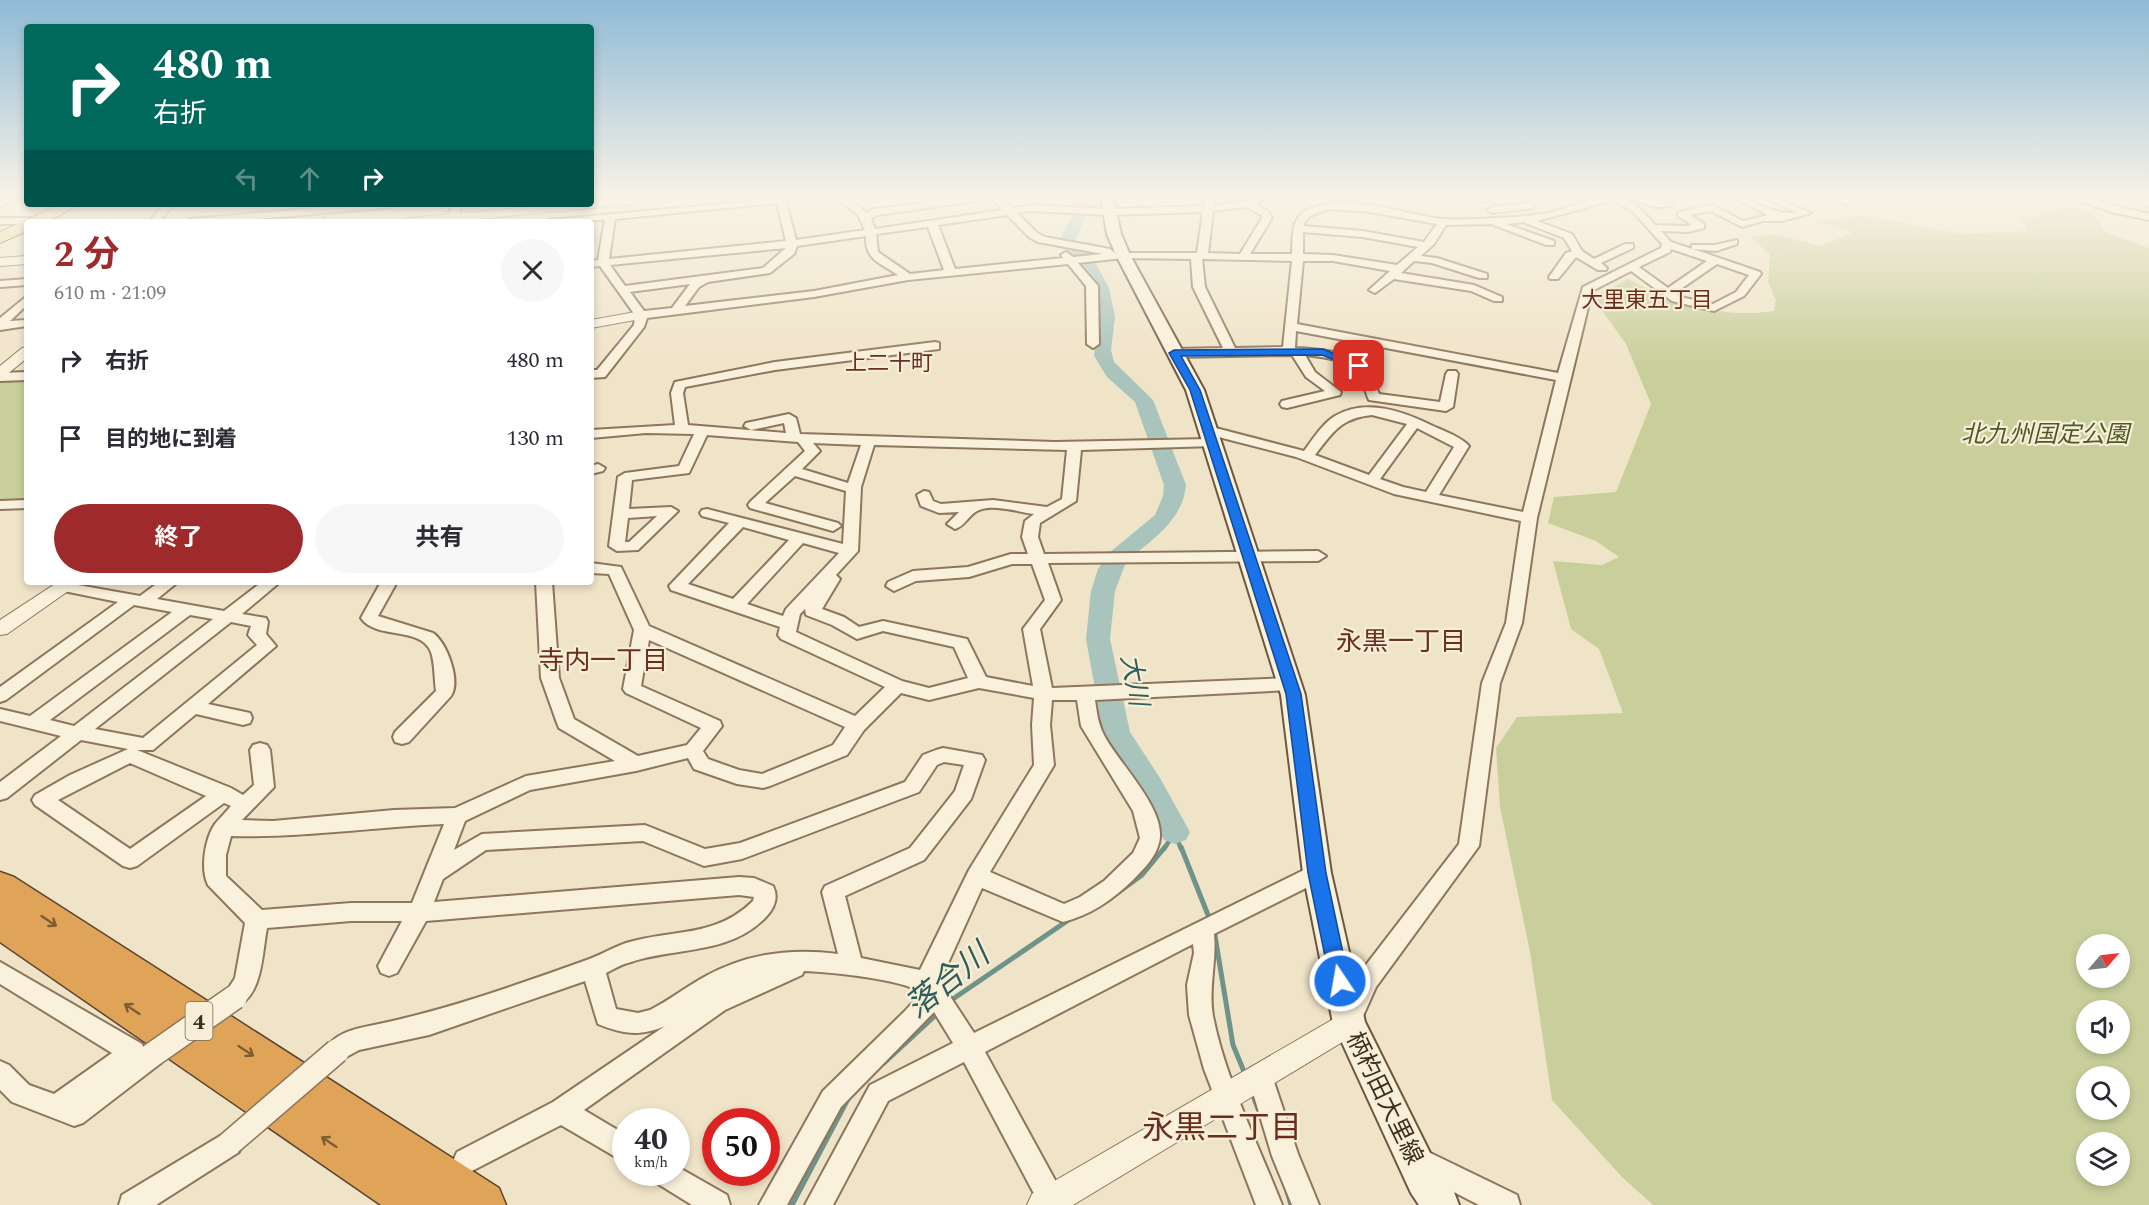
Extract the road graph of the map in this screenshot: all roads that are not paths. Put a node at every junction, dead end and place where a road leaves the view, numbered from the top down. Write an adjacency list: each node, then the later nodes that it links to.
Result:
1 (692, 254): 24 (street)
2 (787, 254): 31 (street)
3 (873, 254): 30 (street)
4 (944, 254): 27 (street)
5 (1120, 254): 14 (street)
6 (1245, 254): 16 (street)
7 (1298, 254): 19 (street)
8 (1415, 254): 18 (street)
9 (1573, 254): 32 (street)
10 (1580, 254): 23 (street)
11 (1612, 254): 23 (street)
12 (1657, 254): 25 (street)
13 (1701, 254): 21 (street)
14 (1123, 255): 15 (street); 17 (street); 51 (main road, 柄杓田大里線)
15 (1199, 256): 16 (street); 49 (street)
16 (1243, 257): 19 (street)
17 (1069, 258): 27 (street); 46 (street)
18 (1411, 258): 26 (street); 28 (street)
19 (1298, 259): 26 (street); 45 (street)
20 (24, 260): 22 (street)
21 (1717, 260): 37 (street); 37 (street)
22 (0, 262)
23 (1593, 263): 29 (street)
24 (597, 264): 35 (street)
25 (1633, 268): 29 (street); 37 (street)
26 (1396, 272): 36 (street); 38 (street)
27 (951, 274): 30 (street)
28 (1483, 276)
29 (1614, 276): 57 (street)
30 (908, 277): 40 (street)
31 (708, 278): 35 (street); 40 (street)
32 (1554, 278)
33 (24, 282): 34 (street)
34 (0, 284)
35 (621, 290): 41 (street)
36 (1375, 290)
37 (1667, 294)
38 (1498, 298)
39 (24, 302): 44 (street)
40 (676, 310): 41 (street)
41 (641, 315): 43 (street); 53 (street)
42 (24, 323): 44 (street)
43 (594, 323)
44 (0, 325)
45 (1290, 326): 48 (street); 57 (street)
46 (1093, 344)
47 (935, 346): 61 (street)
48 (1292, 351): 49 (street); 54 (street); 58 (street)
49 (1231, 352): 51 (street)
50 (24, 353): 52 (street)
51 (1174, 353): 65 (main road, 柄杓田大里線)
52 (0, 373)
53 (594, 374)
54 (1452, 374)
55 (24, 376): 56 (street)
56 (0, 377)
57 (1563, 378): 82 (street)
58 (1287, 404)
59 (1414, 423): 70 (street); 72 (street); 75 (street)
60 (751, 426): 66 (street)
61 (682, 429): 62 (street); 63 (street)
62 (616, 430): 64 (street); 68 (street)
63 (702, 430): 66 (street); 81 (street)
64 (594, 434)
65 (1209, 437): 69 (street); 70 (street); 89 (main road, 柄杓田大里線)
66 (798, 438): 67 (street); 71 (street)
67 (868, 440): 69 (street); 87 (street)
68 (594, 444)
69 (1074, 446): 79 (street)
70 (1307, 456): 75 (street)
71 (792, 471): 73 (street); 85 (street)
72 (1374, 477)
73 (846, 487)
74 (924, 495): 78 (street)
75 (1430, 497): 82 (street)
76 (24, 504): 77 (street)
77 (0, 505)
78 (973, 507): 79 (street); 84 (street)
79 (1048, 512): 90 (street)
80 (708, 513): 83 (street)
81 (621, 514)
82 (1529, 519): 141 (street)
83 (740, 521): 86 (street); 100 (street)
84 (955, 524)
85 (833, 526)
86 (800, 537): 87 (street); 100 (street)
87 (850, 551): 103 (street); 106 (street)
88 (1318, 556): 89 (street)
89 (1250, 558): 90 (street); 107 (main road, 柄杓田大里線)
90 (1040, 559): 98 (street); 109 (street)
91 (594, 568): 105 (street)
92 (66, 585): 104 (street)
93 (72, 585): 99 (street)
94 (165, 585): 99 (street)
95 (268, 585): 102 (street)
96 (387, 585): 118 (street)
97 (544, 585): 121 (street)
98 (894, 586)
99 (137, 601): 101 (street); 111 (street)
100 (736, 606): 103 (street)
101 (186, 610): 102 (street); 115 (street)
102 (227, 617): 112 (street); 117 (street)
103 (789, 624): 108 (street)
104 (0, 629)
105 (642, 630): 116 (street); 120 (street)
106 (979, 682): 108 (street); 109 (street)
107 (1290, 684): 110 (street); 128 (main road, 柄杓田大里線)
108 (897, 686): 116 (street)
109 (1044, 694): 110 (street); 129 (street)
110 (1085, 694): 129 (street)
111 (0, 696)
112 (193, 707): 114 (street); 117 (street)
113 (0, 715): 115 (street)
114 (243, 718)
115 (33, 723): 117 (street)
116 (857, 725): 120 (street)
117 (77, 733): 122 (street)
118 (402, 737)
119 (260, 750): 124 (street)
120 (693, 750): 121 (street)
121 (636, 764): 125 (street)
122 (0, 793)
123 (224, 793): 123 (street); 124 (street)
124 (245, 804): 126 (street)
125 (457, 816): 126 (street); 127 (street)
126 (223, 828): 133 (street)
127 (435, 873): 131 (street); 136 (street)
128 (1317, 873): 134 (street); 141 (main road, 柄杓田大里線)
129 (977, 876): 140 (street)
130 (0, 888): 150 (highway, 4, one-way to 150)
131 (419, 912): 133 (street); 137 (street); 138 (street)
132 (0, 920): 150 (highway, 4, one-way to 132)
133 (257, 920): 145 (street, bridge)
134 (1202, 929): 142 (street); 144 (street)
135 (818, 960): 136 (street); 138 (street); 146 (street)
136 (852, 965): 140 (street)
137 (389, 966)
138 (593, 968): 153 (street, bridge)
139 (0, 972): 145 (street)
140 (932, 987): 142 (street); 157 (street)
141 (1348, 1023): 144 (street); 148 (main road, 柄杓田大里線)
142 (969, 1047): 152 (street); 158 (street)
143 (0, 1073): 145 (street)
144 (1243, 1086): 152 (street); 159 (street); 160 (street)
145 (58, 1107)
146 (562, 1111): 147 (street); 149 (street)
147 (612, 1141)
148 (1413, 1158): 161 (main road, 柄杓田大里線); 162 (street)
149 (466, 1161)
150 (389, 1162): 154 (highway, 4); 155 (highway, 4)
151 (686, 1186): 156 (street)
152 (1048, 1202)
153 (132, 1205)
154 (423, 1205)
155 (482, 1205)
156 (717, 1205)
157 (772, 1205)
158 (818, 1205)
159 (1269, 1205)
160 (1306, 1205)
161 (1441, 1205)
162 (1507, 1205)

